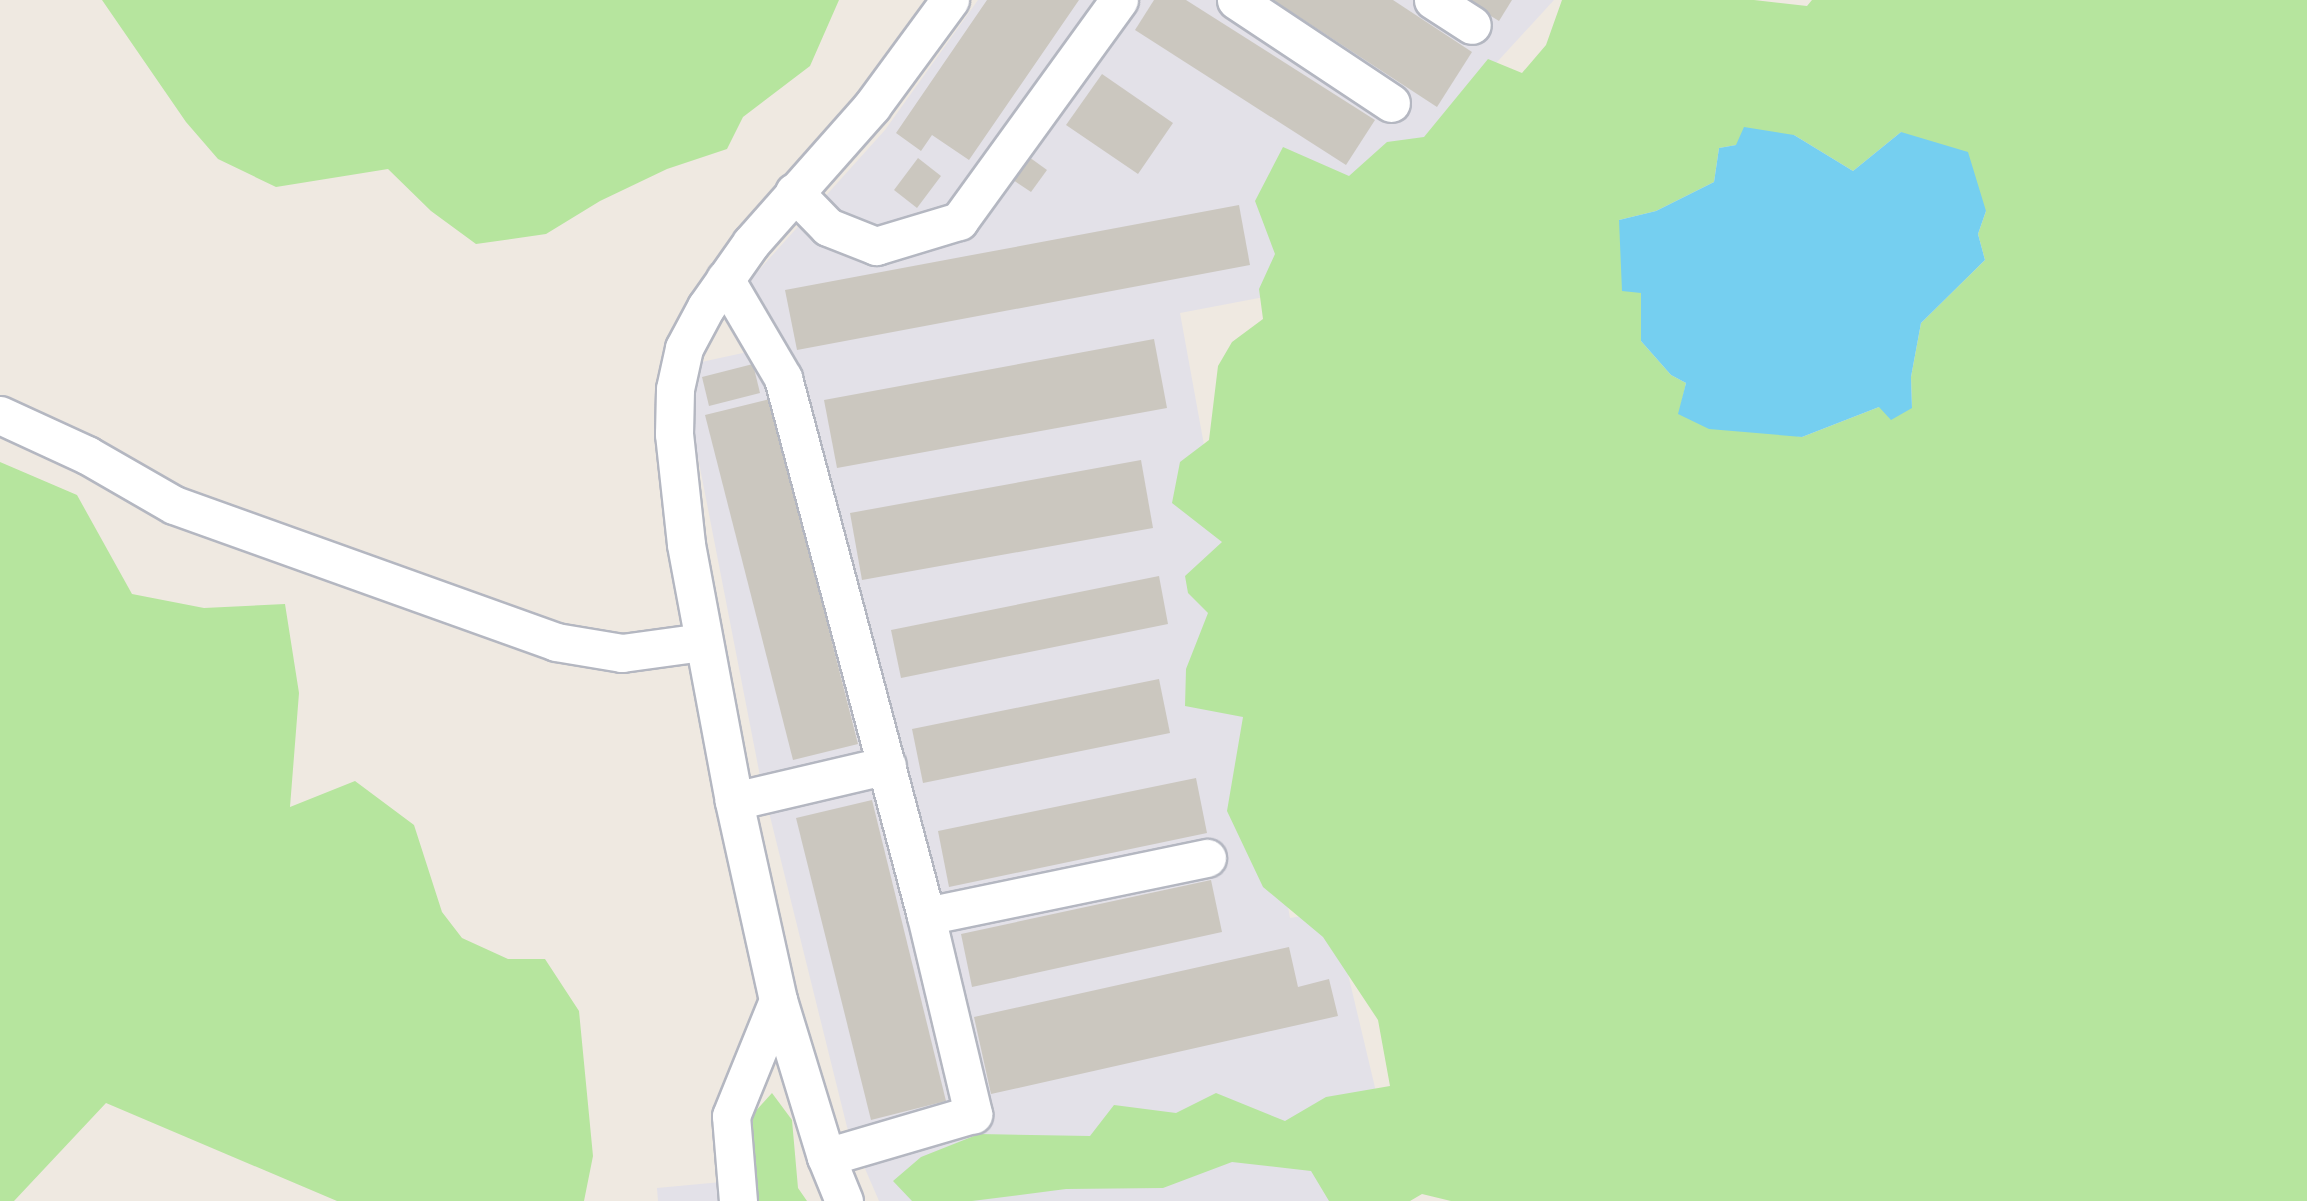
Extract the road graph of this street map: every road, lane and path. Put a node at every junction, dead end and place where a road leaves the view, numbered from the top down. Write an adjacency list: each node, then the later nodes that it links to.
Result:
1 (950, 0): 7 (street)
2 (1119, 0): 7 (street)
3 (1236, 0): 6 (street)
4 (1433, 0): 5 (street)
5 (1472, 25)
6 (1391, 103)
7 (794, 192): 8 (street)
8 (725, 279): 10 (street); 11 (street)
9 (0, 415): 10 (street)
10 (702, 642): 12 (street)
11 (887, 765): 12 (street); 14 (street)
12 (733, 801): 15 (street)
13 (1207, 858): 14 (street)
14 (926, 916): 16 (street)
15 (778, 1000): 16 (street); 17 (street)
16 (826, 1157): 18 (street)
17 (738, 1201)
18 (844, 1201)

